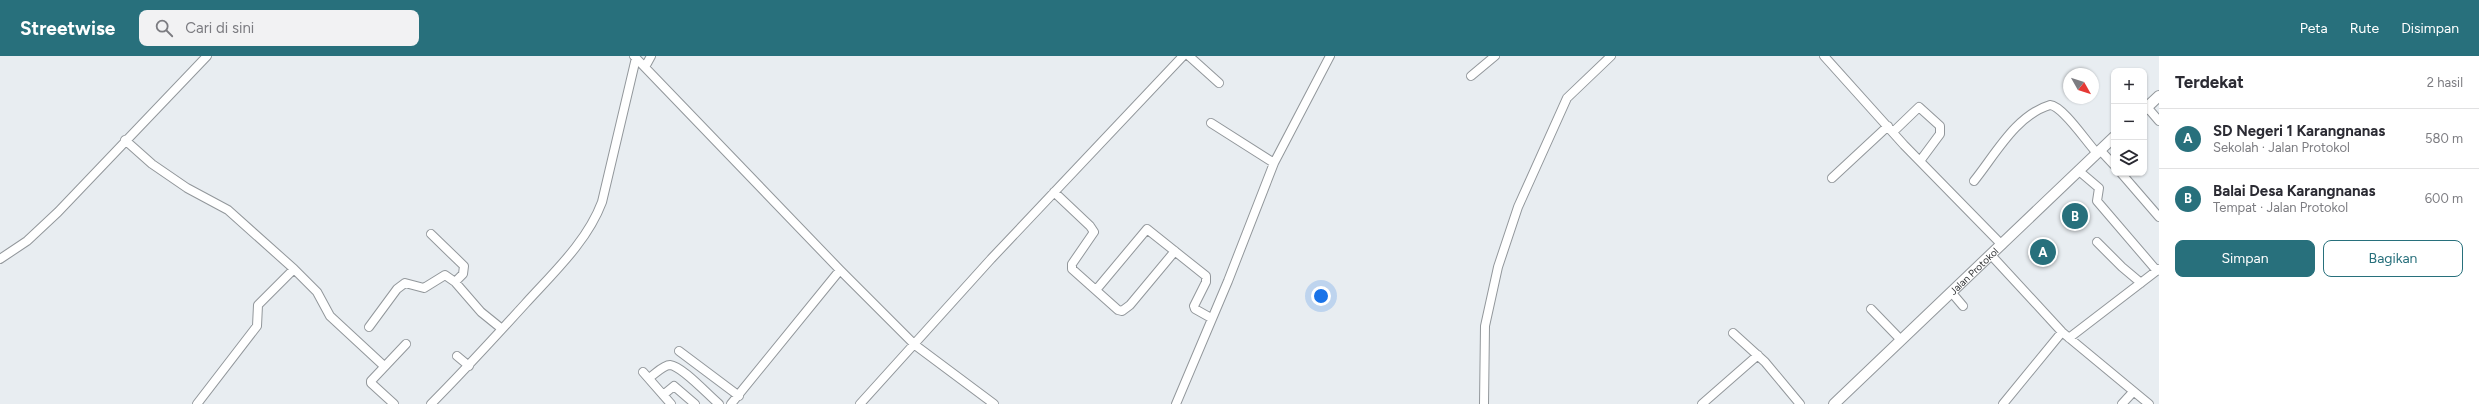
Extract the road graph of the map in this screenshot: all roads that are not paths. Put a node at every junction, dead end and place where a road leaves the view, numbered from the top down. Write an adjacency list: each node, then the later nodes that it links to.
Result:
1 (207, 56): 19 (street)
2 (651, 56): 10 (street)
3 (1183, 56): 29 (street)
4 (1189, 56): 12 (street)
5 (1330, 56): 24 (street)
6 (1495, 56): 11 (street)
7 (1611, 56): 75 (street)
8 (1824, 56): 18 (street)
9 (635, 57): 10 (street); 48 (street)
10 (645, 67): 38 (street)
11 (1471, 76)
12 (1219, 83)
13 (2159, 96): 14 (street)
14 (2147, 107)
15 (2147, 109): 16 (street)
16 (2159, 121)
17 (1211, 123): 24 (street)
18 (1890, 129): 22 (street); 22 (street); 27 (street)
19 (125, 140): 36 (street); 37 (street)
20 (2111, 140): 21 (street, Jalan Protokol)
21 (2098, 151): 23 (street); 25 (street, Jalan Protokol); 28 (street)
22 (1920, 161): 33 (street)
23 (2111, 162)
24 (1274, 163): 46 (street)
25 (2079, 171): 33 (street, Jalan Protokol); 39 (street)
26 (2124, 176): 30 (street)
27 (1832, 178)
28 (1974, 181)
29 (1054, 192): 42 (street); 54 (street)
30 (2159, 217)
31 (432, 234): 40 (street)
32 (2097, 242): 41 (street)
33 (2002, 244): 35 (street, Jalan Protokol)
34 (1175, 251): 42 (street); 42 (street); 46 (street)
35 (1990, 255): 43 (street, Jalan Protokol); 49 (street)
36 (0, 259)
37 (294, 269): 58 (street); 65 (street)
38 (840, 270): 54 (street); 64 (street)
39 (2158, 270): 41 (street)
40 (455, 282): 47 (street); 48 (street)
41 (2141, 283): 51 (street)
42 (1096, 290)
43 (1952, 293): 44 (street); 52 (street, Jalan Protokol)
44 (1963, 306)
45 (1872, 309): 52 (street)
46 (1211, 318): 74 (street)
47 (369, 327)
48 (502, 329): 59 (street)
49 (2062, 332): 51 (street); 79 (street)
50 (1733, 333): 57 (street)
51 (2069, 338): 62 (street)
52 (1901, 340): 78 (street, Jalan Protokol)
53 (406, 344): 58 (street)
54 (915, 345): 72 (street); 73 (street)
55 (680, 351): 64 (street)
56 (457, 356): 59 (street)
57 (1758, 356): 76 (street); 77 (street)
58 (384, 366): 66 (street)
59 (469, 366): 67 (street)
60 (643, 372): 61 (street)
61 (649, 378): 63 (street); 70 (street)
62 (2133, 392): 80 (street); 81 (street)
63 (663, 395): 68 (street); 69 (street)
64 (739, 396): 71 (street)
65 (197, 404)
66 (394, 404)
67 (430, 404)
68 (671, 404)
69 (695, 404)
70 (719, 404)
71 (731, 404)
72 (860, 404)
73 (994, 404)
74 (1176, 404)
75 (1484, 404)
76 (1702, 404)
77 (1800, 404)
78 (1834, 404)
79 (2003, 404)
80 (2122, 404)
81 (2149, 404)

